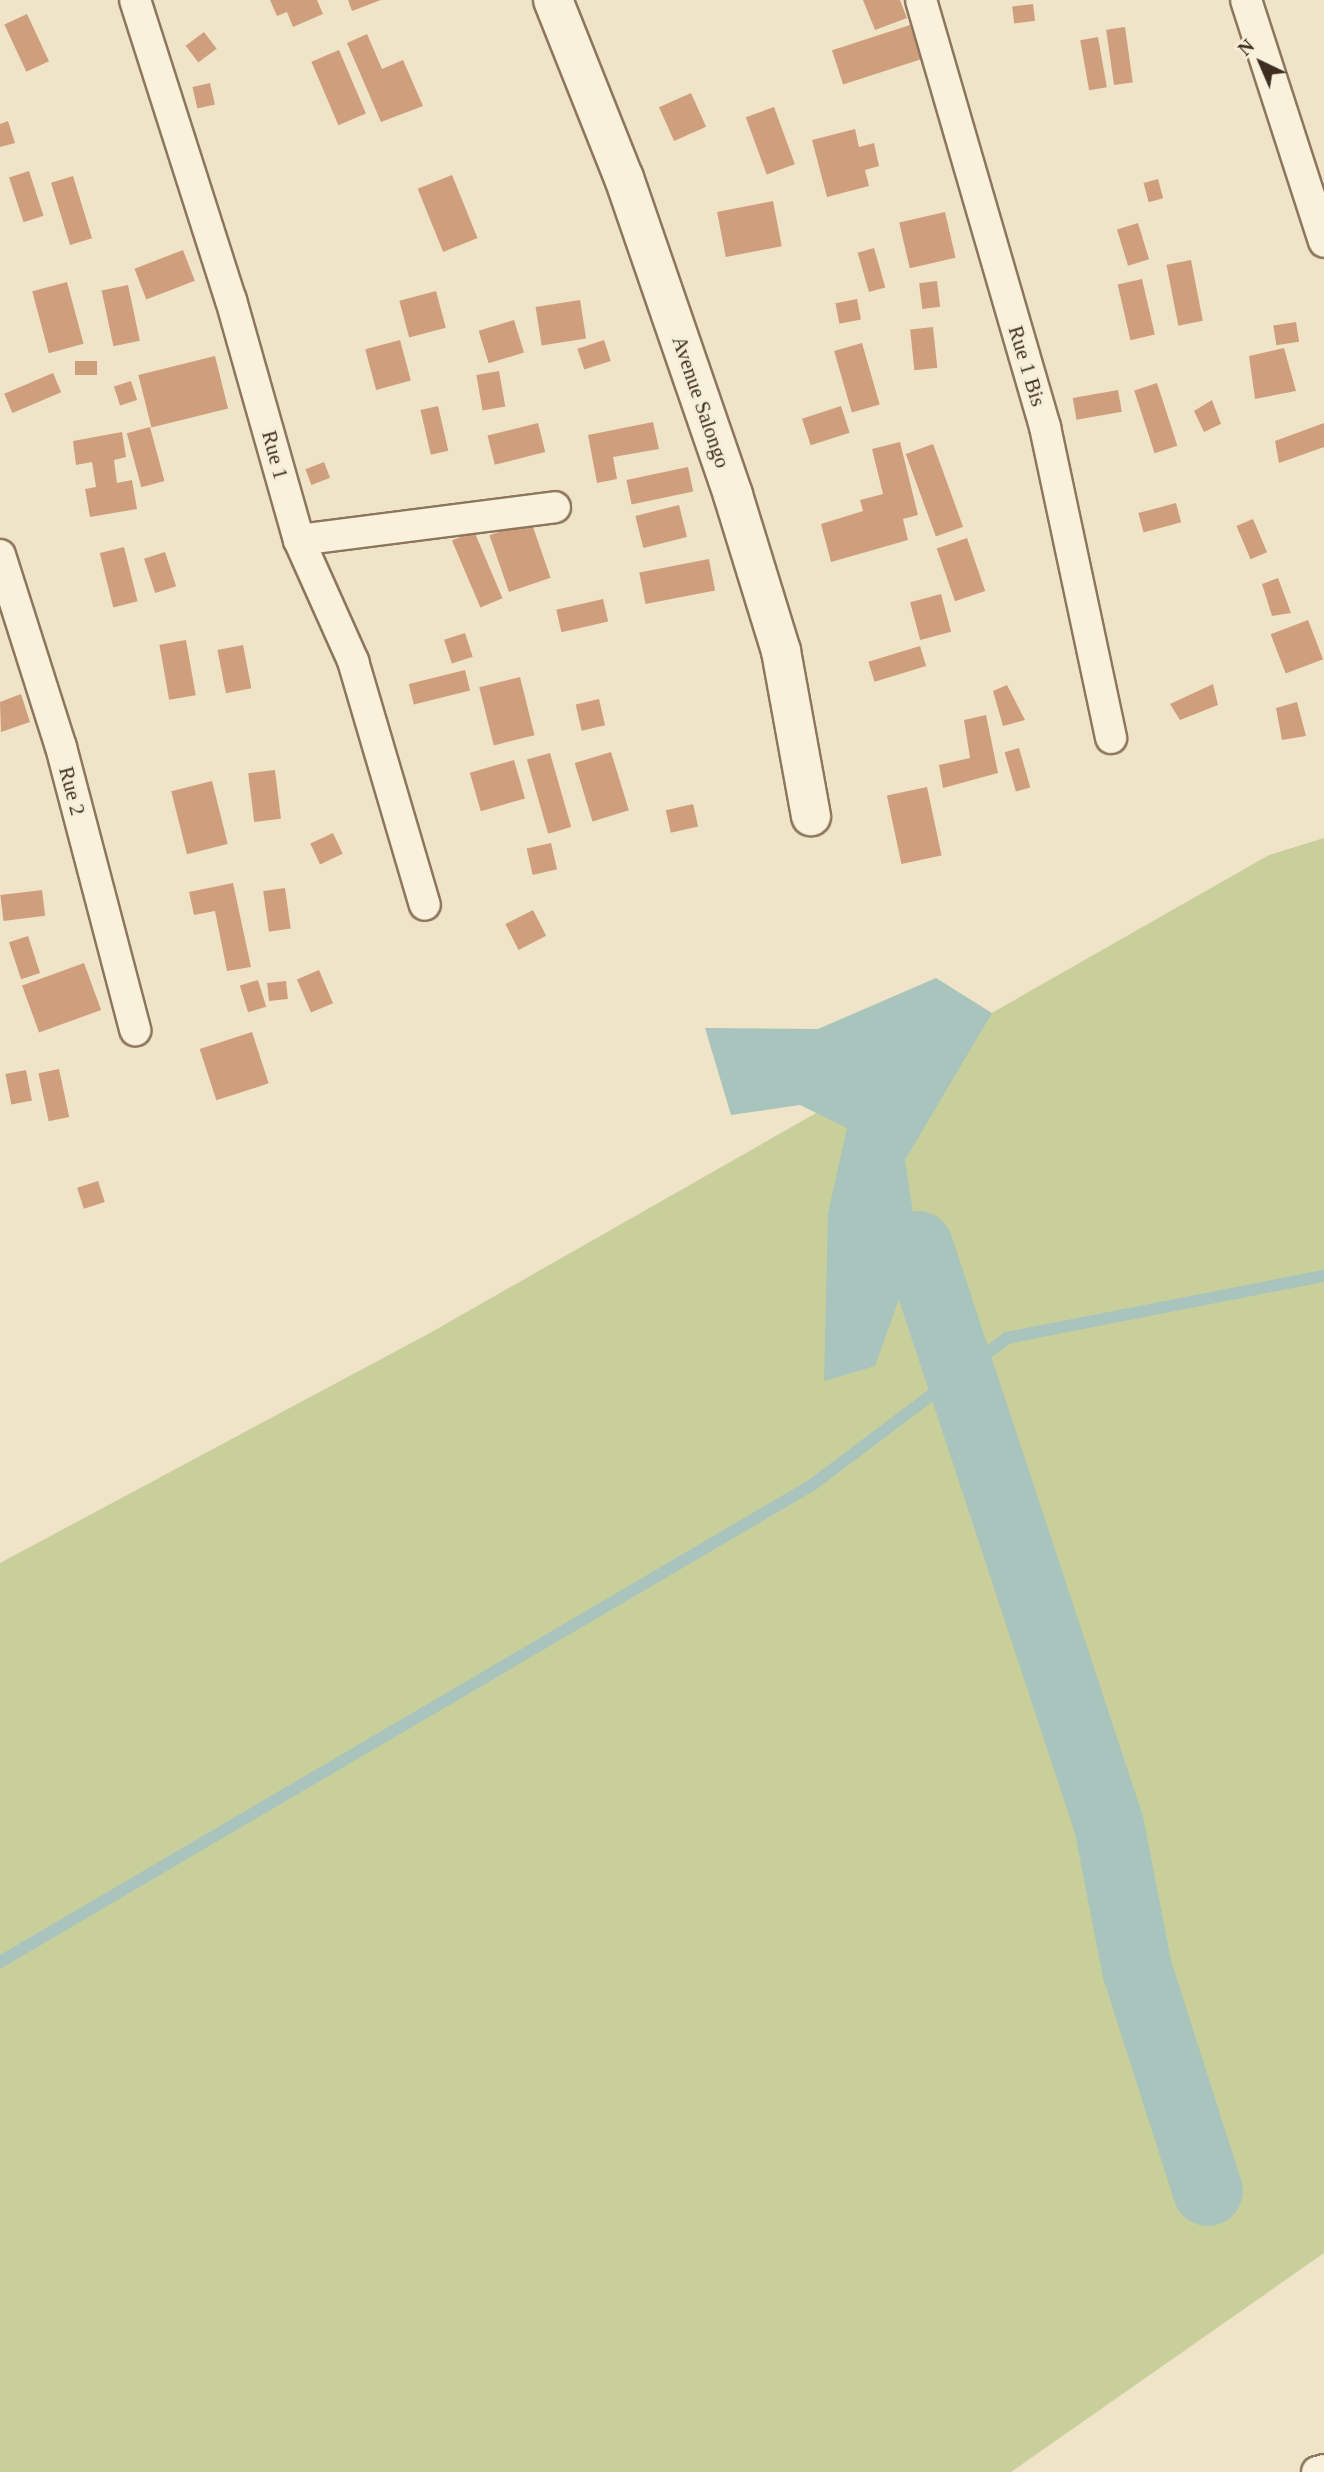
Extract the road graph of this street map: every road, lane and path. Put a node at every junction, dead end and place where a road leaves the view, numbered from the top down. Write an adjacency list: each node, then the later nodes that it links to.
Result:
1 (135, 0): 7 (street, Rue 1)
2 (552, 0): 10 (street, Avenue Salongo)
3 (920, 0): 9 (street, Rue 1 Bis)
4 (1246, 0): 5 (street)
5 (1324, 242)
6 (555, 507): 7 (street)
7 (299, 540): 11 (street, Rue 1)
8 (0, 555): 12 (street, Rue 2)
9 (1111, 738)
10 (811, 816)
11 (425, 905)
12 (135, 1030)
13 (1324, 2470): 14 (street)
14 (1317, 2472)

